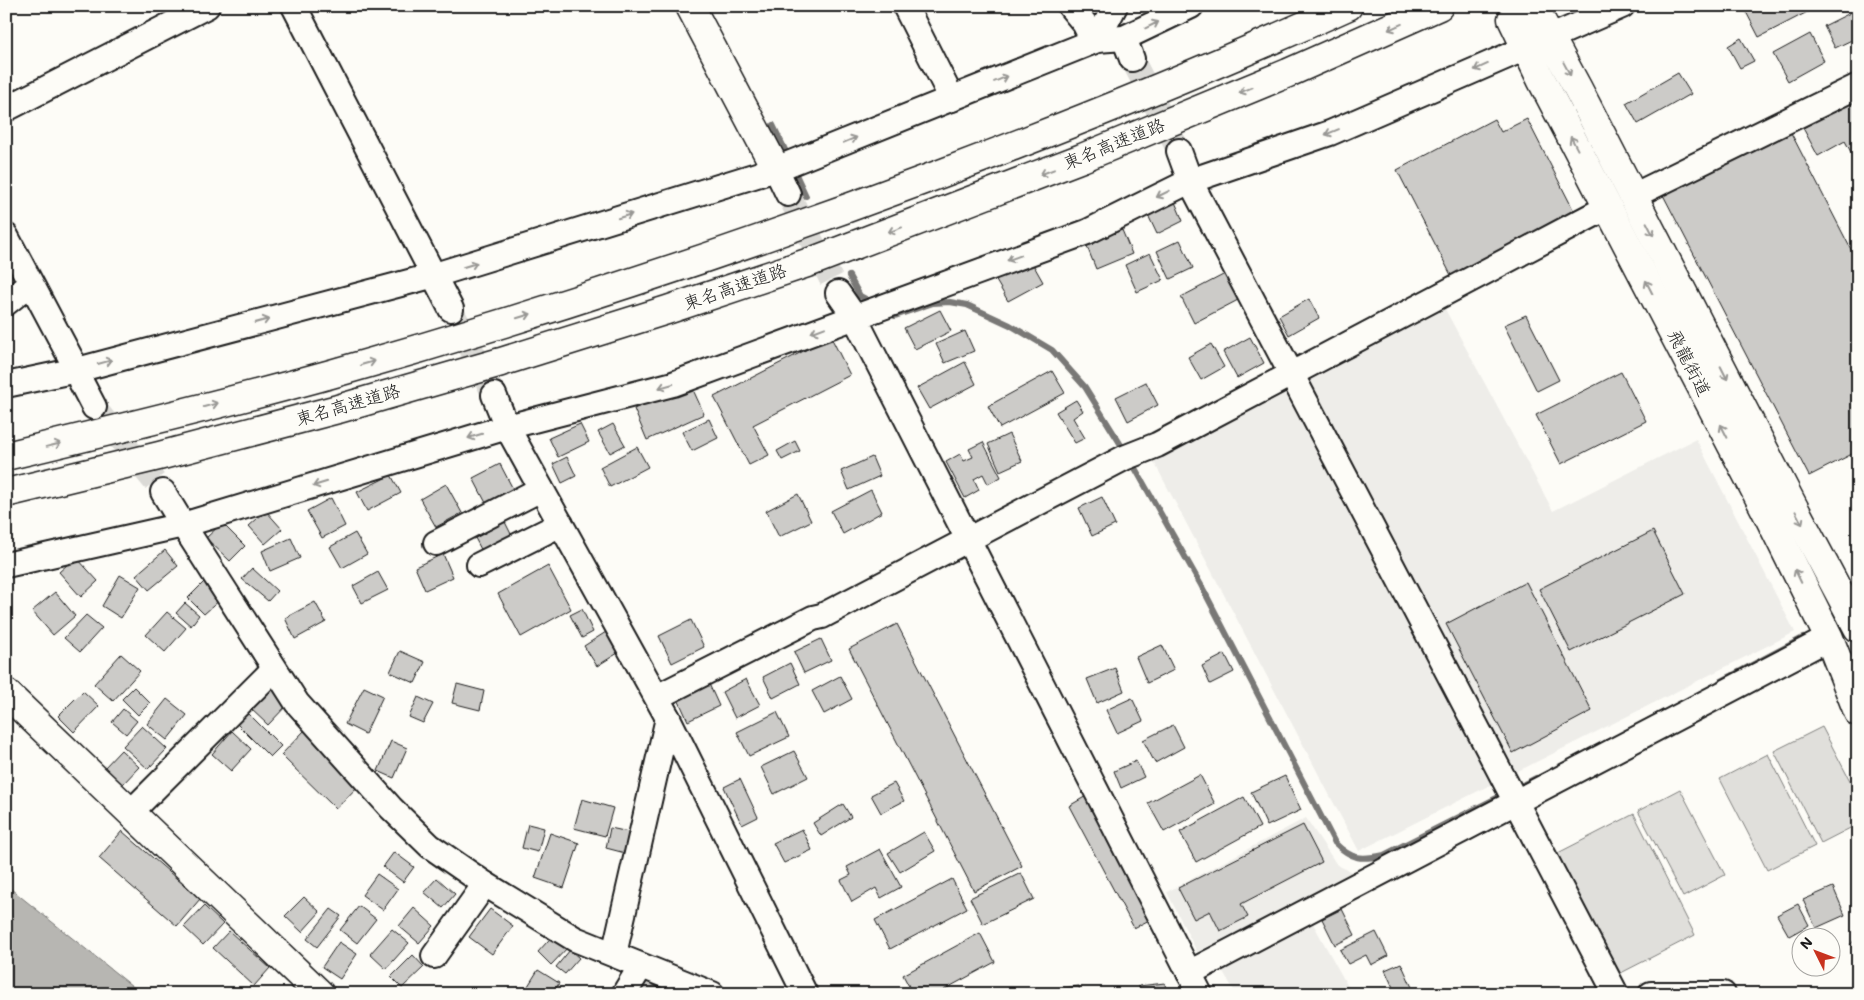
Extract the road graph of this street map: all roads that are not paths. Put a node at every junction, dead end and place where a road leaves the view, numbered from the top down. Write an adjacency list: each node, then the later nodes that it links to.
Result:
1 (206, 6): 16 (street)
2 (294, 6): 24 (street)
3 (690, 6): 18 (main road)
4 (905, 6): 15 (street)
5 (1070, 6): 12 (street)
6 (1115, 6): 12 (street)
7 (1190, 6): 12 (street, one-way to 7)
8 (1348, 6): 36 (main road, 東名高速道路, one-way to 8)
9 (1439, 6): 39 (main road, 東名高速道路, one-way to 39)
10 (1622, 6): 11 (street)
11 (1551, 38): 13 (main road, 飛龍街道); 21 (main road, 飛龍街道, one-way to 21)
12 (1095, 40): 15 (street, one-way to 12)
13 (1526, 48): 19 (street, one-way to 19); 22 (main road, 飛龍街道, one-way to 13)
14 (1858, 86): 21 (street)
15 (952, 99): 18 (street, one-way to 15)
16 (6, 109)
17 (1178, 150): 19 (street)
18 (777, 169): 20 (street); 24 (street, one-way to 18)
19 (1190, 181): 29 (street, one-way to 29); 31 (street)
20 (788, 194)
21 (1633, 196): 46 (main road, 飛龍街道, one-way to 46)
22 (1608, 207): 31 (street); 47 (main road, 飛龍街道, one-way to 22)
23 (6, 236): 25 (street)
24 (435, 276): 28 (street); 30 (street, one-way to 24)
25 (30, 284): 27 (street); 30 (street)
26 (838, 293): 29 (street)
27 (6, 303)
28 (451, 309)
29 (859, 314): 35 (street, one-way to 35); 42 (street)
30 (77, 370): 32 (street); 34 (street)
31 (1292, 373): 42 (street); 53 (street)
32 (6, 385)
33 (494, 395): 35 (street)
34 (94, 407)
35 (507, 426): 37 (street); 41 (street, one-way to 41)
36 (6, 456)
37 (541, 489): 40 (street); 43 (street)
38 (163, 492): 41 (street)
39 (6, 493)
40 (561, 524): 45 (street); 50 (street)
41 (183, 525): 44 (street); 48 (street)
42 (969, 540): 50 (street); 59 (street)
43 (436, 543)
44 (6, 565)
45 (479, 565)
46 (1854, 619)
47 (1824, 630): 51 (main road, 飛龍街道); 53 (street)
48 (274, 668): 54 (street); 55 (street)
49 (6, 694): 54 (main road)
50 (657, 697): 52 (street)
51 (1858, 712)
52 (668, 718): 56 (street); 63 (street)
53 (1515, 801): 59 (street); 64 (street)
54 (131, 812): 60 (main road)
55 (485, 884): 56 (street); 57 (street)
56 (614, 954): 58 (street)
57 (434, 956)
58 (641, 966): 61 (street); 62 (street)
59 (1194, 984)
60 (320, 994)
61 (624, 994)
62 (712, 994)
63 (805, 994)
64 (1616, 994)
65 (1651, 994): 66 (street)
66 (1723, 994)

